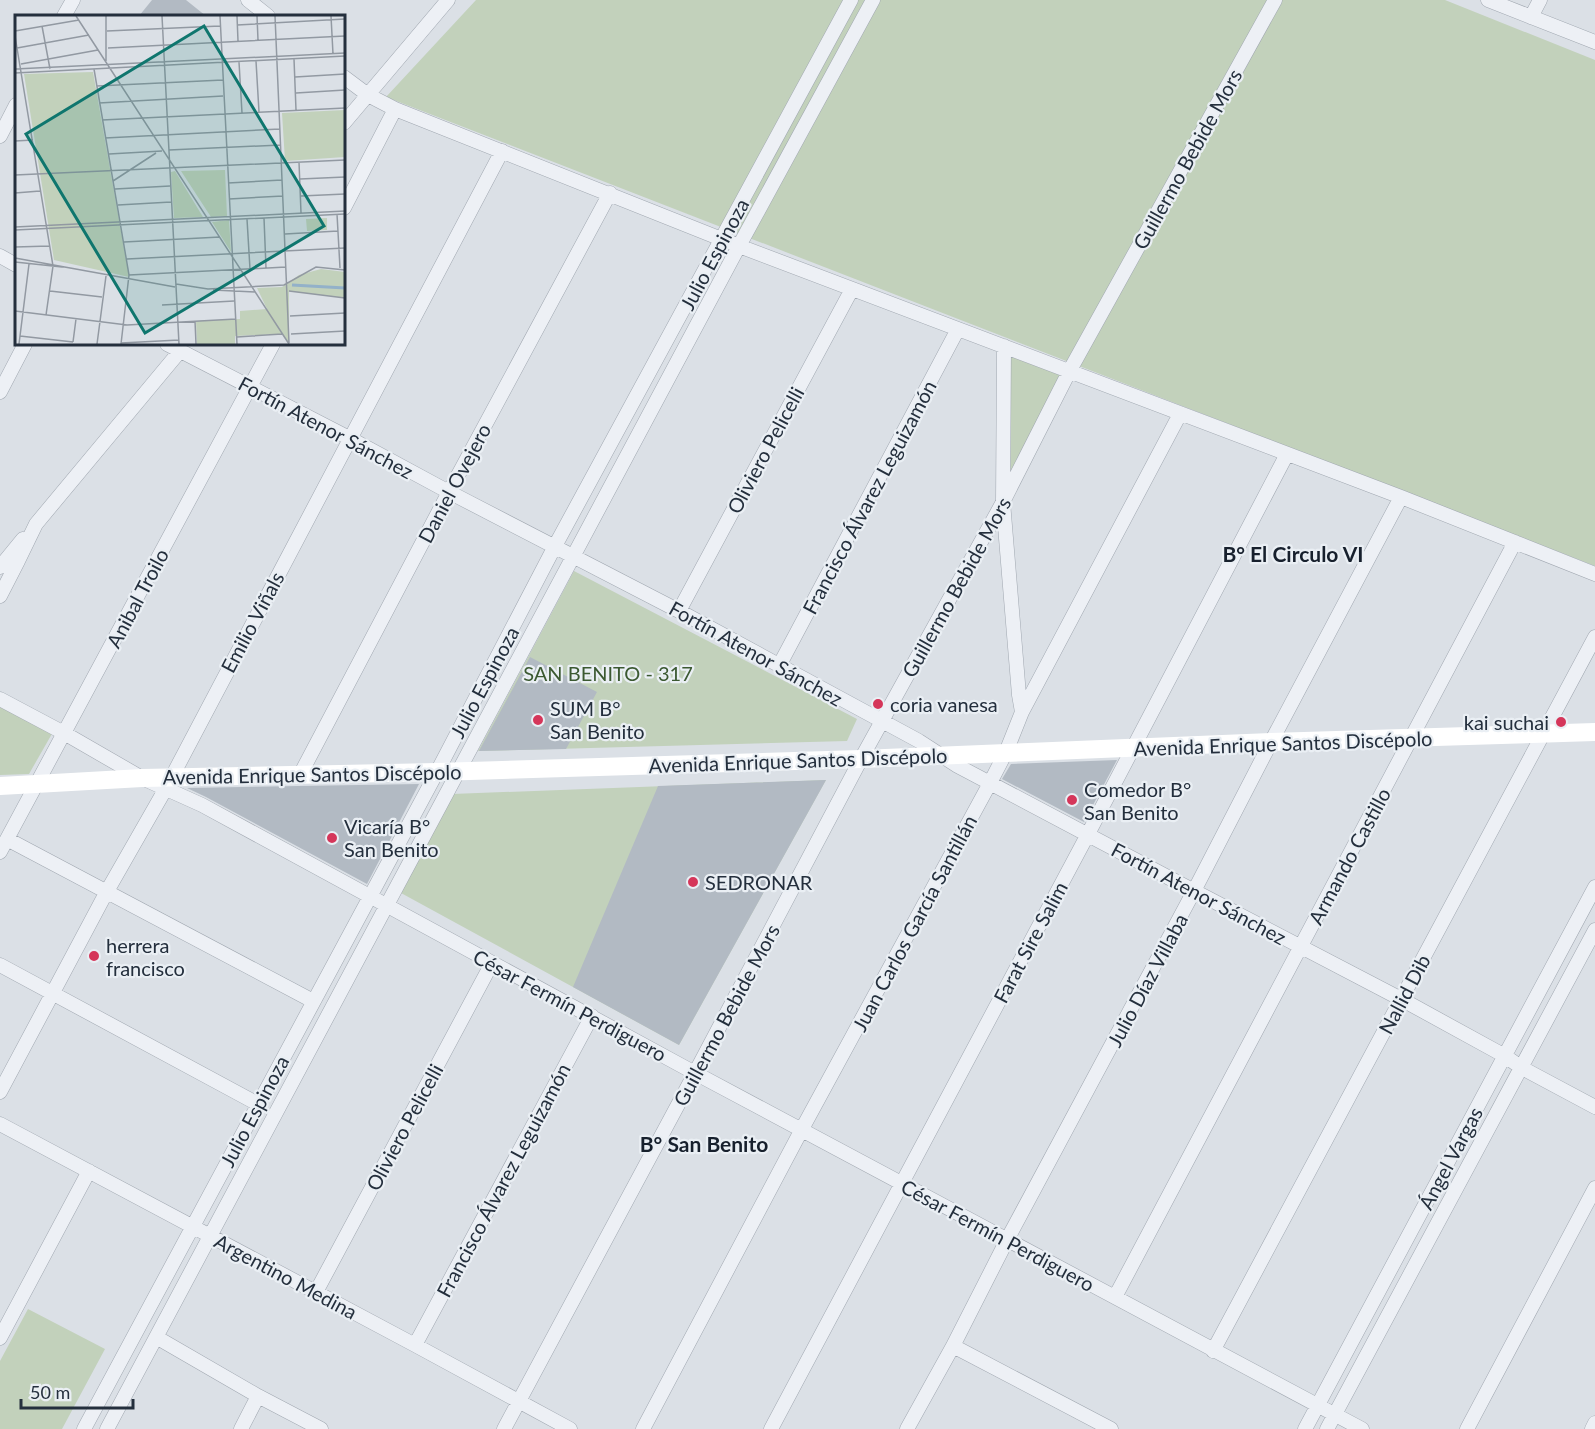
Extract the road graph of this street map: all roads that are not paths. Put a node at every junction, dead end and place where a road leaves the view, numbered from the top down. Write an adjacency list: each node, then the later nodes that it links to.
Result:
1 (73, 0): 9 (street)
2 (248, 0): 10 (street)
3 (448, 0): 14 (street)
4 (851, 0): 22 (street, Julio Espinoza)
5 (873, 0): 23 (street, Julio Espinoza)
6 (1275, 0): 33 (street, Guillermo Bebide Mors)
7 (1488, 0): 11 (street)
8 (1540, 0): 11 (street)
9 (65, 15)
10 (267, 15)
11 (1531, 17): 12 (street)
12 (1595, 42)
13 (345, 78): 14 (street)
14 (368, 95): 16 (street); 17 (street)
15 (15, 107): 18 (street)
16 (395, 109): 19 (street); 21 (street)
17 (345, 122)
18 (0, 136)
19 (502, 151): 20 (street); 37 (street, Emilio Viñals)
20 (610, 193): 22 (street); 39 (street, Daniel Ovejero)
21 (345, 206)
22 (722, 239): 23 (street); 44 (street, Julio Espinoza)
23 (739, 246): 26 (street); 45 (street, Julio Espinoza)
24 (0, 256): 25 (street)
25 (15, 264)
26 (852, 289): 27 (street); 49 (street, Oliviero Pelicelli)
27 (958, 329): 31 (street); 51 (street, Francisco Álvarez Leguizamón)
28 (25, 345): 35 (street)
29 (169, 345): 32 (street, Fortín Atenor Sánchez)
30 (272, 345): 34 (street, Anibal Troilo)
31 (1004, 346): 33 (street); 41 (street)
32 (180, 351): 34 (street, Fortín Atenor Sánchez); 42 (street)
33 (1070, 370): 36 (street); 41 (street, Guillermo Bebide Mors)
34 (250, 387): 37 (street, Fortín Atenor Sánchez); 56 (street, Anibal Troilo)
35 (0, 392)
36 (1180, 414): 38 (street); 53 (street, Juan Carlos García Santillán)
37 (349, 438): 39 (street, Fortín Atenor Sánchez); 68 (street, Emilio Viñals)
38 (1287, 454): 40 (street); 60 (street, Farat Sire Salim)
39 (449, 492): 44 (street, Fortín Atenor Sánchez); 66 (street, Daniel Ovejero)
40 (1401, 497): 43 (street); 59 (street, Julio Díaz Villaba)
41 (1003, 502): 53 (street); 54 (street, Guillermo Bebide Mors)
42 (36, 524): 46 (street); 48 (street)
43 (1515, 542): 47 (street); 58 (street, Armando Castillo)
44 (555, 546): 45 (street, Fortín Atenor Sánchez); 65 (street, Julio Espinoza)
45 (573, 555): 49 (street, Fortín Atenor Sánchez); 64 (street, Julio Espinoza)
46 (0, 567)
47 (1595, 574)
48 (0, 596)
49 (679, 611): 51 (street, Fortín Atenor Sánchez)
50 (1595, 637): 57 (street, Nallid Dib)
51 (779, 666): 54 (street, Fortín Atenor Sánchez)
52 (0, 699): 56 (street)
53 (1022, 712): 61 (street, Juan Carlos García Santillán)
54 (882, 721): 62 (street, Fortín Atenor Sánchez); 63 (street, Guillermo Bebide Mors)
55 (1595, 732): 57 (main road, Avenida Enrique Santos Discépolo)
56 (64, 733): 67 (street); 70 (street, Anibal Troilo)
57 (1543, 734): 58 (main road, Avenida Enrique Santos Discépolo); 85 (street, Nallid Dib)
58 (1412, 738): 59 (main road, Avenida Enrique Santos Discépolo); 81 (street, Armando Castillo)
59 (1271, 742): 60 (main road, Avenida Enrique Santos Discépolo); 76 (street, Julio Díaz Villaba)
60 (1134, 748): 61 (main road, Avenida Enrique Santos Discépolo); 72 (street, Farat Sire Salim)
61 (1006, 752): 62 (main road, Avenida Enrique Santos Discépolo); 69 (street, Juan Carlos García Santillán)
62 (941, 755): 63 (main road, Avenida Enrique Santos Discépolo); 69 (street, Fortín Atenor Sánchez)
63 (861, 759): 64 (main road, Avenida Enrique Santos Discépolo); 90 (street, Guillermo Bebide Mors)
64 (457, 771): 65 (main road, Avenida Enrique Santos Discépolo); 79 (street, Julio Espinoza)
65 (437, 772): 66 (main road, Avenida Enrique Santos Discépolo); 78 (street, Julio Espinoza)
66 (300, 775): 68 (main road, Avenida Enrique Santos Discépolo)
67 (142, 778): 68 (main road, Avenida Enrique Santos Discépolo); 70 (main road, Avenida Enrique Santos Discépolo)
68 (168, 783): 77 (street, Emilio Viñals); 78 (street, César Fermín Perdiguero)
69 (990, 783): 72 (street, Fortín Atenor Sánchez); 95 (street, Juan Carlos García Santillán)
70 (37, 784): 71 (main road, Avenida Enrique Santos Discépolo); 73 (street, Anibal Troilo)
71 (0, 786)
72 (1088, 834): 76 (street, Fortín Atenor Sánchez); 97 (street, Farat Sire Salim)
73 (7, 839): 74 (street, Anibal Troilo); 77 (street)
74 (0, 852)
75 (1595, 887): 88 (street, Ángel Vargas)
76 (1194, 891): 81 (street, Fortín Atenor Sánchez); 101 (street, Julio Díaz Villaba)
77 (106, 892): 84 (street, Emilio Viñals); 86 (street)
78 (369, 897): 79 (street, César Fermín Perdiguero); 86 (street, Julio Espinoza)
79 (387, 906): 82 (street, César Fermín Perdiguero); 100 (street, Julio Espinoza)
80 (1595, 930): 89 (street, Ángel Vargas)
81 (1302, 946): 85 (street, Fortín Atenor Sánchez); 103 (street, Armando Castillo)
82 (492, 963): 87 (street, César Fermín Perdiguero); 102 (street, Oliviero Pelicelli)
83 (0, 964): 84 (street)
84 (53, 994): 91 (street, Emilio Viñals); 92 (street)
85 (1401, 999): 88 (street, Fortín Atenor Sánchez); 108 (street, Nallid Dib)
86 (313, 1001): 92 (street, Julio Espinoza)
87 (591, 1016): 90 (street, César Fermín Perdiguero); 106 (street, Francisco Álvarez Leguizamón)
88 (1505, 1056): 89 (street, Fortín Atenor Sánchez); 111 (street, Ángel Vargas)
89 (1522, 1068): 93 (street, Fortín Atenor Sánchez); 112 (street, Ángel Vargas)
90 (695, 1073): 95 (street, César Fermín Perdiguero); 110 (street, Guillermo Bebide Mors)
91 (0, 1092)
92 (258, 1104): 99 (street, Julio Espinoza)
93 (1595, 1107)
94 (0, 1124): 96 (street, Argentino Medina)
95 (802, 1129): 97 (street, César Fermín Perdiguero); 120 (street, Juan Carlos García Santillán)
96 (89, 1171): 99 (street, Argentino Medina); 105 (street)
97 (901, 1184): 101 (street, César Fermín Perdiguero); 121 (street, Farat Sire Salim)
98 (1595, 1188): 127 (street)
99 (192, 1227): 100 (street, Argentino Medina); 114 (street, Julio Espinoza)
100 (210, 1236): 102 (street, Argentino Medina); 104 (street, Julio Espinoza)
101 (1007, 1240): 103 (street, César Fermín Perdiguero); 107 (street, Julio Díaz Villaba)
102 (316, 1292): 106 (street, Argentino Medina)
103 (1115, 1297): 108 (street, César Fermín Perdiguero)
104 (156, 1337): 109 (street); 115 (street, Julio Espinoza)
105 (0, 1338)
106 (416, 1345): 110 (street, Argentino Medina)
107 (953, 1346): 122 (street, Julio Díaz Villaba); 123 (street)
108 (1213, 1351): 111 (street, César Fermín Perdiguero)
109 (258, 1396): 116 (street); 117 (street)
110 (520, 1401): 118 (street, Guillermo Bebide Mors); 119 (street, Argentino Medina)
111 (1317, 1406): 112 (street, César Fermín Perdiguero); 124 (street, Ángel Vargas)
112 (1335, 1414): 125 (street, Ángel Vargas); 126 (street, César Fermín Perdiguero)
113 (1595, 1424): 128 (street)
114 (84, 1429)
115 (107, 1429)
116 (241, 1429)
117 (321, 1429)
118 (504, 1429)
119 (570, 1429)
120 (643, 1429)
121 (771, 1429)
122 (907, 1429)
123 (1111, 1429)
124 (1305, 1429)
125 (1327, 1429)
126 (1362, 1429)
127 (1467, 1429)
128 (1592, 1429)

